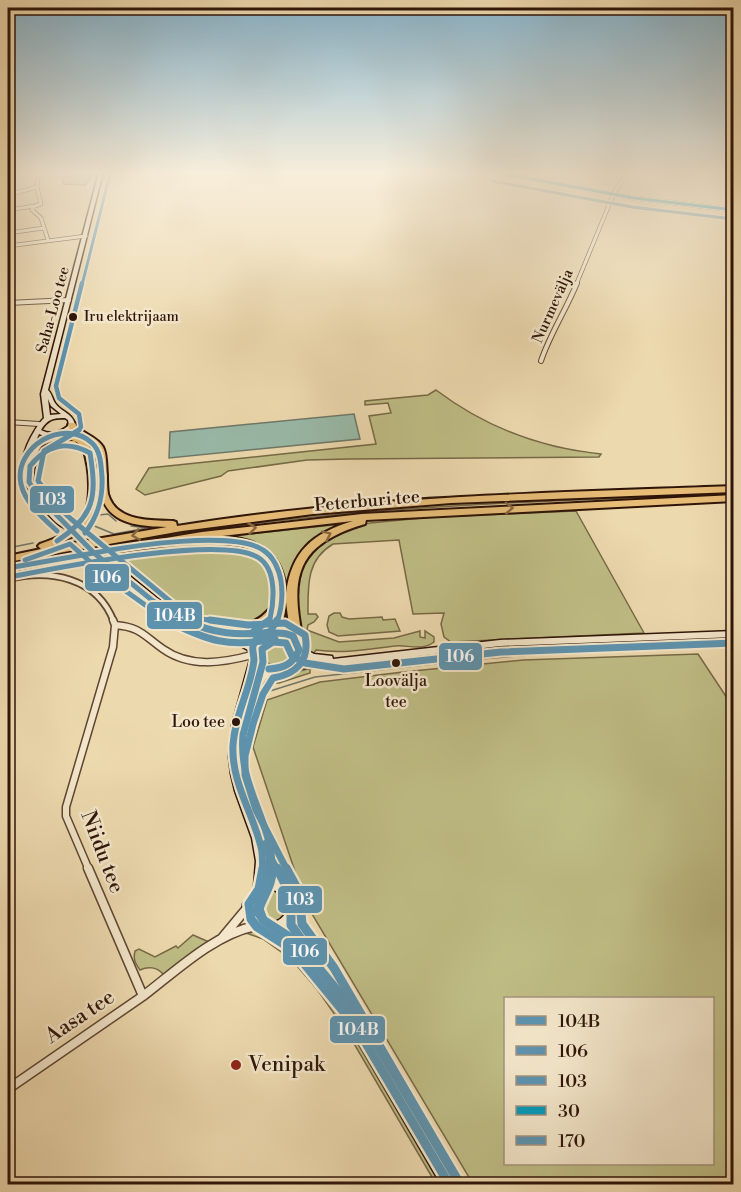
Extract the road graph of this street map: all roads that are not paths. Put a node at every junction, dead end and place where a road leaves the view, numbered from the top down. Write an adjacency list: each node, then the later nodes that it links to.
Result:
1 (44, 228): 4 (street); 6 (street)
2 (88, 228): 5 (street, Saha-Loo tee)
3 (600, 228): 10 (street, Nurmevälja)
4 (8, 233)
5 (86, 236): 6 (street); 8 (street, Saha-Loo tee)
6 (48, 240): 7 (street)
7 (8, 246)
8 (69, 300): 9 (street); 11 (street, Saha-Loo tee)
9 (8, 303)
10 (541, 362)
11 (47, 386): 12 (street); 13 (street, Saha-Loo tee)
12 (64, 416): 13 (street); 15 (street)
13 (47, 418): 16 (street)
14 (8, 422): 16 (street)
15 (72, 425): 17 (street); 24 (highway)
16 (39, 427): 17 (street); 20 (street)
17 (53, 435): 18 (highway); 19 (street)
18 (90, 453): 19 (highway); 27 (highway)
19 (30, 466): 20 (street)
20 (29, 483): 25 (street)
21 (734, 489): 24 (highway, Peterburi tee)
22 (734, 498): 23 (highway, Peterburi tee, one-way to 22)
23 (464, 510): 26 (highway, Peterburi tee, one-way to 23); 38 (highway, one-way to 23)
24 (257, 518): 28 (highway, Peterburi tee, one-way to 28)
25 (65, 525)
26 (132, 546): 30 (highway, Peterburi tee); 32 (highway)
27 (8, 554)
28 (8, 559)
29 (103, 559): 34 (street)
30 (8, 568)
31 (8, 579): 33 (street)
32 (281, 604): 35 (highway); 36 (highway)
33 (115, 625): 39 (street); 51 (street, Niidu tee)
34 (200, 628): 35 (street); 39 (street)
35 (228, 632): 36 (street)
36 (267, 633): 38 (street); 39 (street)
37 (734, 634): 40 (street)
38 (298, 645): 40 (street); 41 (street)
39 (253, 655): 42 (street); 43 (street)
40 (344, 660): 41 (street)
41 (287, 666): 42 (street)
42 (269, 669): 43 (street)
43 (235, 760): 44 (street)
44 (254, 827): 45 (street); 46 (street)
45 (259, 889): 46 (street); 47 (street)
46 (289, 892): 48 (street)
47 (249, 904): 49 (street); 50 (street)
48 (289, 918): 49 (street); 52 (street)
49 (261, 928): 50 (street); 52 (street)
50 (219, 941): 51 (street)
51 (143, 996): 53 (street, Aasa tee)
52 (357, 1028): 54 (street)
53 (8, 1089)
54 (449, 1185)

